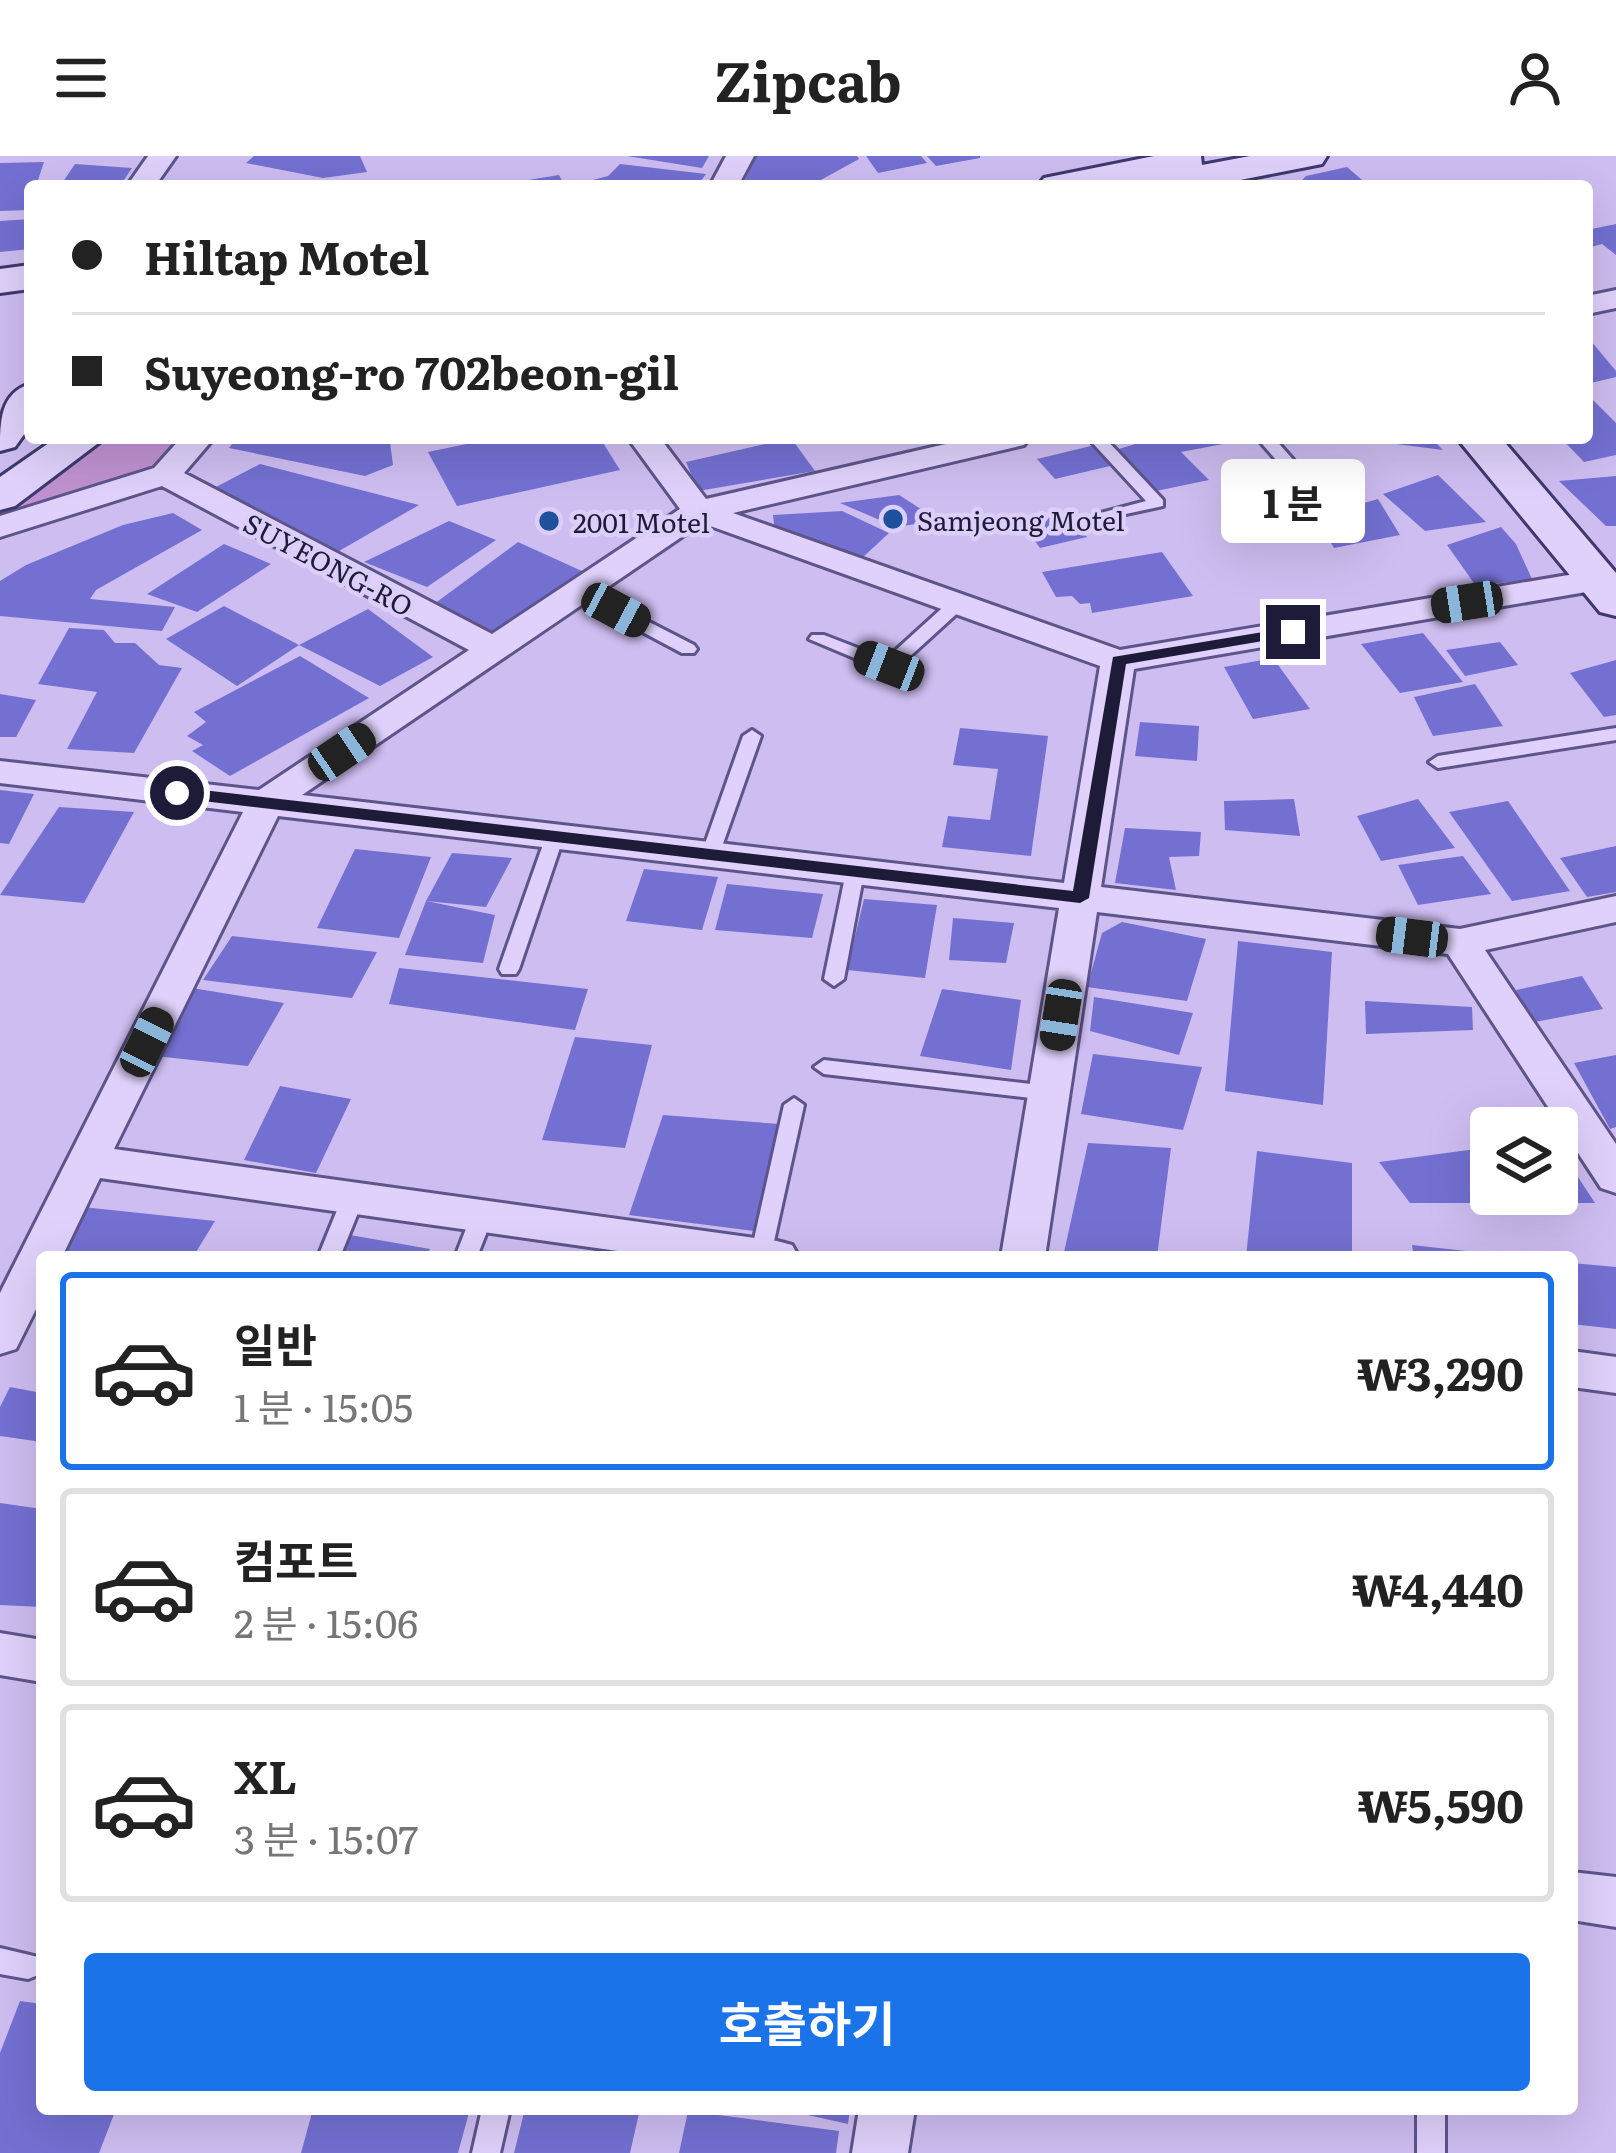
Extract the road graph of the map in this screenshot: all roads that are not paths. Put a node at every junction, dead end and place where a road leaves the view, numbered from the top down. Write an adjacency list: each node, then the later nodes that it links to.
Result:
1 (1309, 156): 2 (main road)
2 (1220, 172): 3 (main road); 4 (main road)
3 (1127, 180)
4 (1181, 180)
5 (15, 383): 6 (main road)
6 (0, 438)
7 (75, 444): 16 (main road)
8 (192, 444): 15 (street)
9 (648, 444): 17 (street)
10 (987, 444): 17 (street)
11 (1102, 444): 18 (lane)
12 (1270, 444): 14 (lane)
13 (1483, 444): 21 (main road)
14 (1290, 466)
15 (164, 475): 19 (street); 24 (street, SUYEONG-RO)
16 (0, 497)
17 (698, 511): 20 (street); 22 (street)
18 (1099, 518)
19 (0, 527)
20 (579, 591): 24 (street); 25 (lane)
21 (1607, 591): 26 (street)
22 (957, 604): 23 (lane); 26 (street)
23 (818, 639)
24 (494, 649): 31 (street)
25 (688, 649)
26 (1118, 661): 35 (street)
27 (1616, 734): 29 (lane)
28 (752, 736): 33 (lane)
29 (1438, 762)
30 (0, 772): 31 (street)
31 (266, 803): 32 (street); 43 (street)
32 (555, 836): 33 (street); 38 (lane)
33 (710, 854): 34 (street)
34 (855, 872): 35 (street); 39 (lane)
35 (1080, 898): 37 (street); 41 (street)
36 (1616, 909): 37 (street)
37 (1460, 943): 44 (street)
38 (509, 969)
39 (834, 979)
40 (824, 1067): 41 (lane)
41 (1049, 1093): 53 (street)
42 (794, 1106): 52 (lane)
43 (88, 1161): 45 (street); 48 (street)
44 (1616, 1177)
45 (353, 1198): 46 (street); 49 (lane)
46 (482, 1216): 47 (street); 50 (lane)
47 (662, 1249): 51 (street)
48 (43, 1251)
49 (331, 1251)
50 (468, 1251)
51 (692, 1251)
52 (769, 1251)
53 (1024, 1251)
54 (36, 1265): 55 (street)
55 (0, 1337)
56 (1578, 1370): 57 (street)
57 (1616, 1375)
58 (0, 1654): 59 (street)
59 (36, 1660)
60 (1578, 1896): 61 (street)
61 (1616, 1902)
62 (886, 2115): 64 (street)
63 (1431, 2115): 65 (lane)
64 (880, 2153)
65 (1430, 2153)

